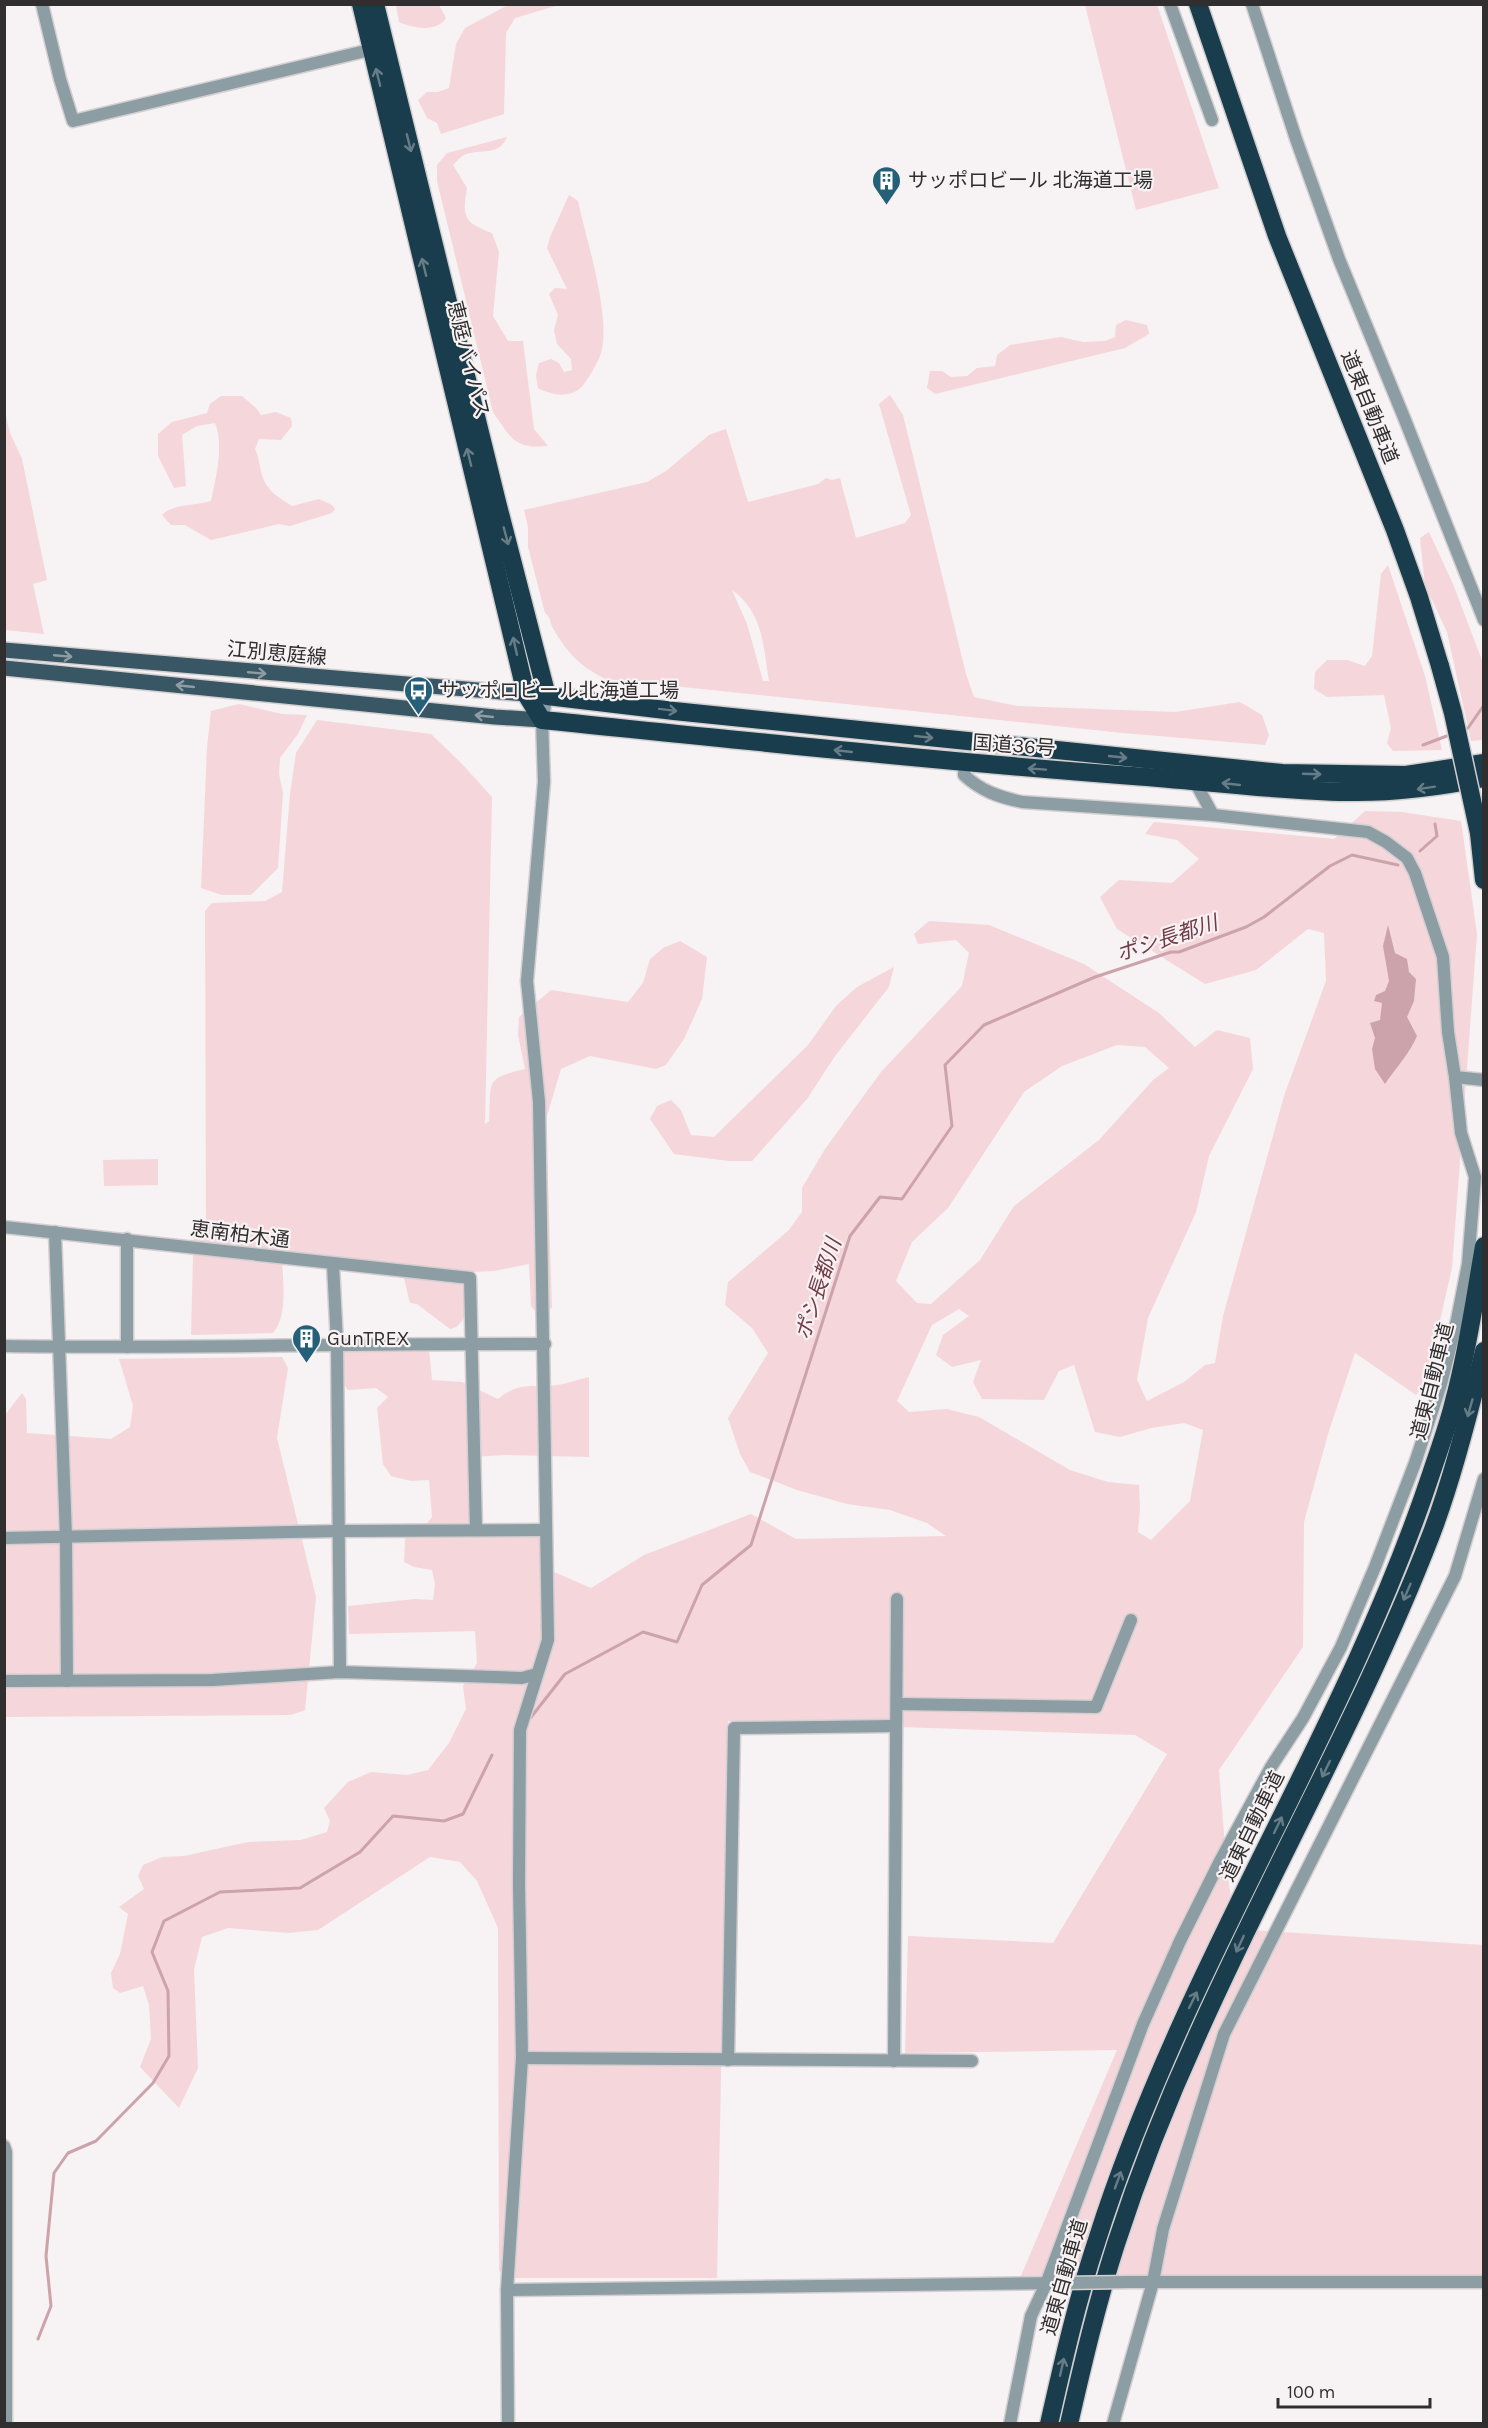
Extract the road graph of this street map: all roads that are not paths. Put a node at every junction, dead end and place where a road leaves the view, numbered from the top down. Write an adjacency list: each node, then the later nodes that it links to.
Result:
1 (42, 4): 7 (street)
2 (361, 4): 7 (highway, 恵庭バイパス)
3 (375, 4): 7 (highway, 恵庭バイパス)
4 (1170, 4): 8 (street)
5 (1198, 4): 20 (highway, 道東自動車道, bridge)
6 (1252, 4): 9 (street)
7 (378, 48): 12 (highway, 恵庭バイパス, one-way to 7); 13 (highway, 恵庭バイパス, one-way to 13)
8 (1212, 120)
9 (1484, 620)
10 (4, 650): 12 (main road, 江別恵庭線, one-way to 12)
11 (4, 668): 14 (main road, one-way to 11)
12 (526, 694): 13 (main road, 江別恵庭線); 14 (highway, 恵庭バイパス)
13 (547, 696): 14 (street); 15 (highway, 国道36号, one-way to 15)
14 (542, 720): 16 (highway, 国道36号, one-way to 14); 32 (street)
15 (1484, 763)
16 (965, 764): 18 (highway, 国道36号, one-way to 16); 19 (street)
17 (1484, 778): 18 (highway, 国道36号, one-way to 18)
18 (1194, 780): 19 (street)
19 (1213, 815): 23 (street)
20 (1479, 833): 21 (highway, 道東自動車道); 22 (highway, 道東自動車道)
21 (1484, 858)
22 (1484, 880)
23 (1455, 1077): 24 (street); 58 (street)
24 (1484, 1080)
25 (4, 1227): 26 (street, 恵南柏木通)
26 (54, 1232): 27 (street, 恵南柏木通); 34 (street)
27 (127, 1239): 29 (street, 恵南柏木通); 35 (street)
28 (1484, 1246): 63 (highway, 道東自動車道, one-way to 28)
29 (333, 1265): 30 (street); 31 (street, 恵南柏木通)
30 (336, 1343): 31 (street); 35 (street); 40 (street)
31 (472, 1344): 32 (street); 38 (street)
32 (545, 1344): 39 (street)
33 (4, 1346): 34 (street)
34 (58, 1347): 35 (street); 41 (street)
35 (127, 1347)
36 (1484, 1351): 64 (highway, 道東自動車道, one-way to 64)
37 (1484, 1479): 56 (street)
38 (476, 1530): 39 (street); 40 (street)
39 (545, 1530): 46 (street)
40 (339, 1531): 41 (street); 45 (street)
41 (66, 1538): 42 (street); 47 (street)
42 (4, 1539)
43 (897, 1599): 49 (street)
44 (1131, 1620): 49 (street)
45 (340, 1672): 46 (street); 47 (street)
46 (537, 1674): 51 (street)
47 (67, 1681): 48 (street)
48 (4, 1682)
49 (897, 1704): 50 (street)
50 (896, 1726): 52 (street); 53 (street)
51 (522, 2058): 52 (street); 59 (street)
52 (728, 2060): 53 (street)
53 (894, 2061): 54 (street)
54 (972, 2061)
55 (4, 2146): 60 (street)
56 (1153, 2282): 57 (street); 58 (street, bridge); 65 (street)
57 (1484, 2282)
58 (1046, 2284): 59 (street); 62 (street)
59 (507, 2290): 61 (street)
60 (6, 2424)
61 (508, 2424)
62 (1010, 2424)
63 (1048, 2424)
64 (1069, 2424)
65 (1113, 2424)

